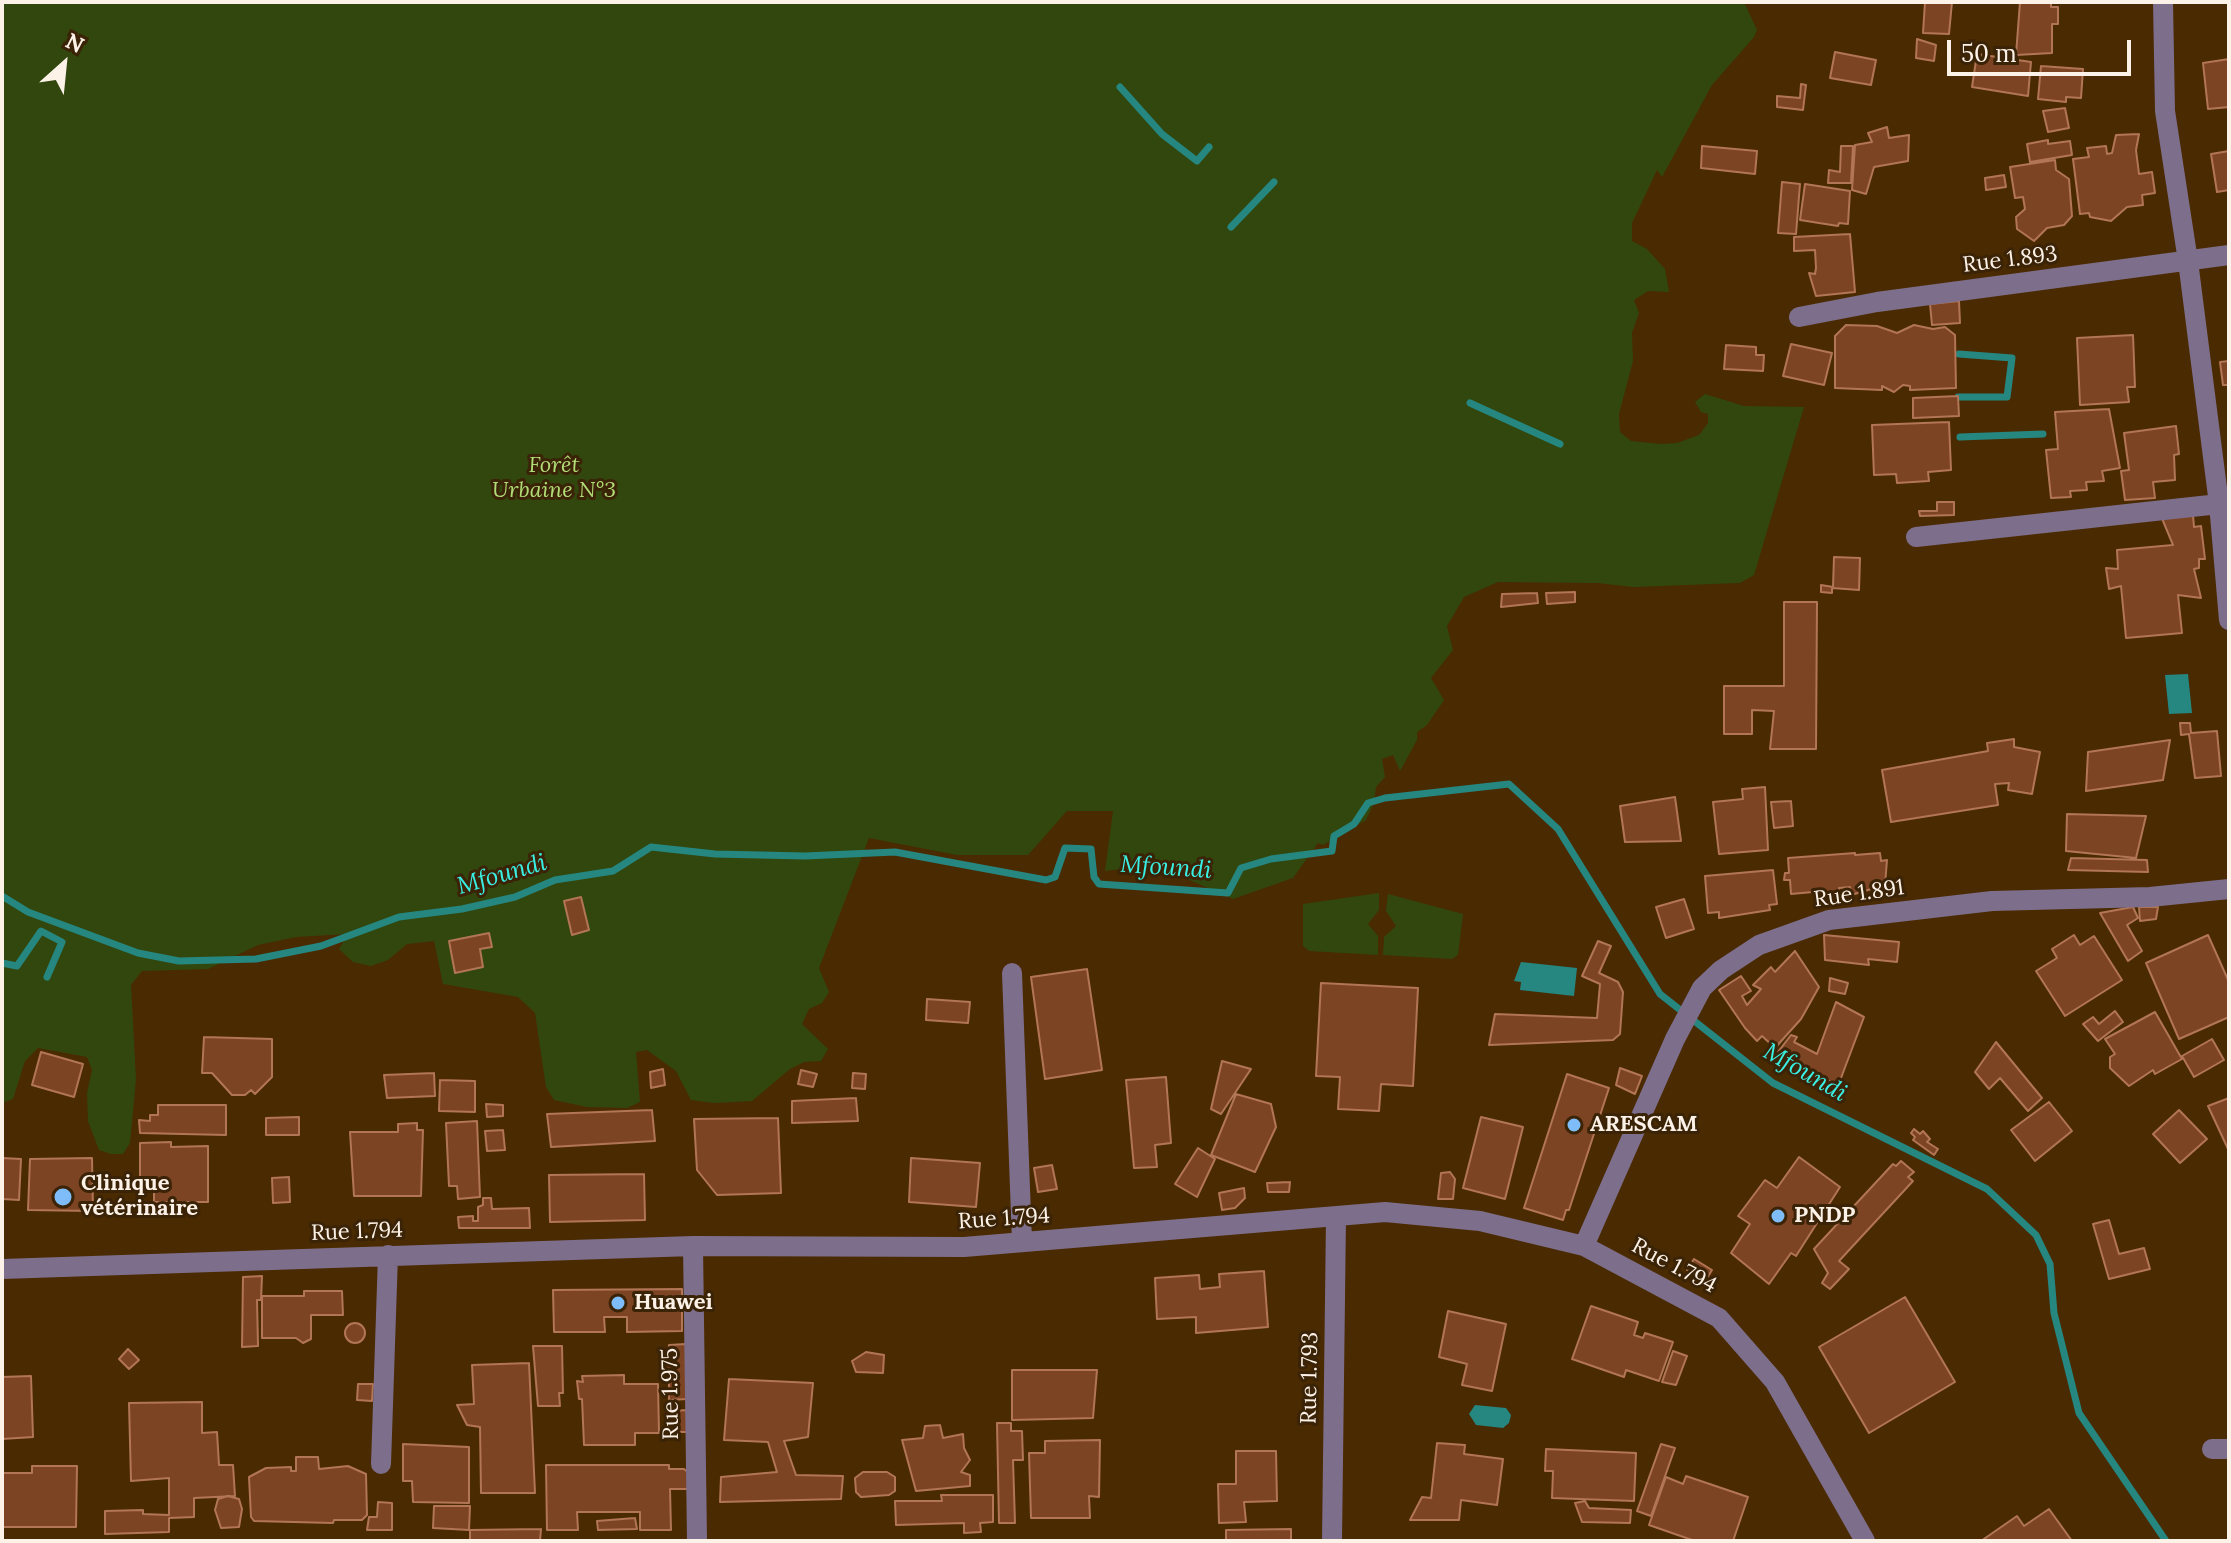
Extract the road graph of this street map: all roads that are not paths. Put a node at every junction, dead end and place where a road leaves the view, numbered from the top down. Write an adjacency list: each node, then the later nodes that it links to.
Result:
1 (2163, 2): 3 (street)
2 (2229, 255): 3 (street, Rue 1.893)
3 (2188, 261): 4 (street, Rue 1.893); 5 (street)
4 (1799, 317)
5 (2219, 504): 6 (street); 7 (street)
6 (1916, 537)
7 (2229, 620)
8 (2229, 889): 13 (street, Rue 1.891)
9 (1012, 973): 11 (street)
10 (1336, 1217): 11 (street, Rue 1.794); 13 (street, Rue 1.794); 18 (street, Rue 1.793)
11 (1022, 1242): 12 (street, Rue 1.794)
12 (693, 1246): 14 (street, Rue 1.794); 17 (street, Rue 1.975)
13 (1584, 1246): 19 (street, Rue 1.794)
14 (388, 1255): 15 (street, Rue 1.794); 16 (street)
15 (2, 1269)
16 (381, 1464)
17 (697, 1541)
18 (1332, 1541)
19 (1865, 1541)

